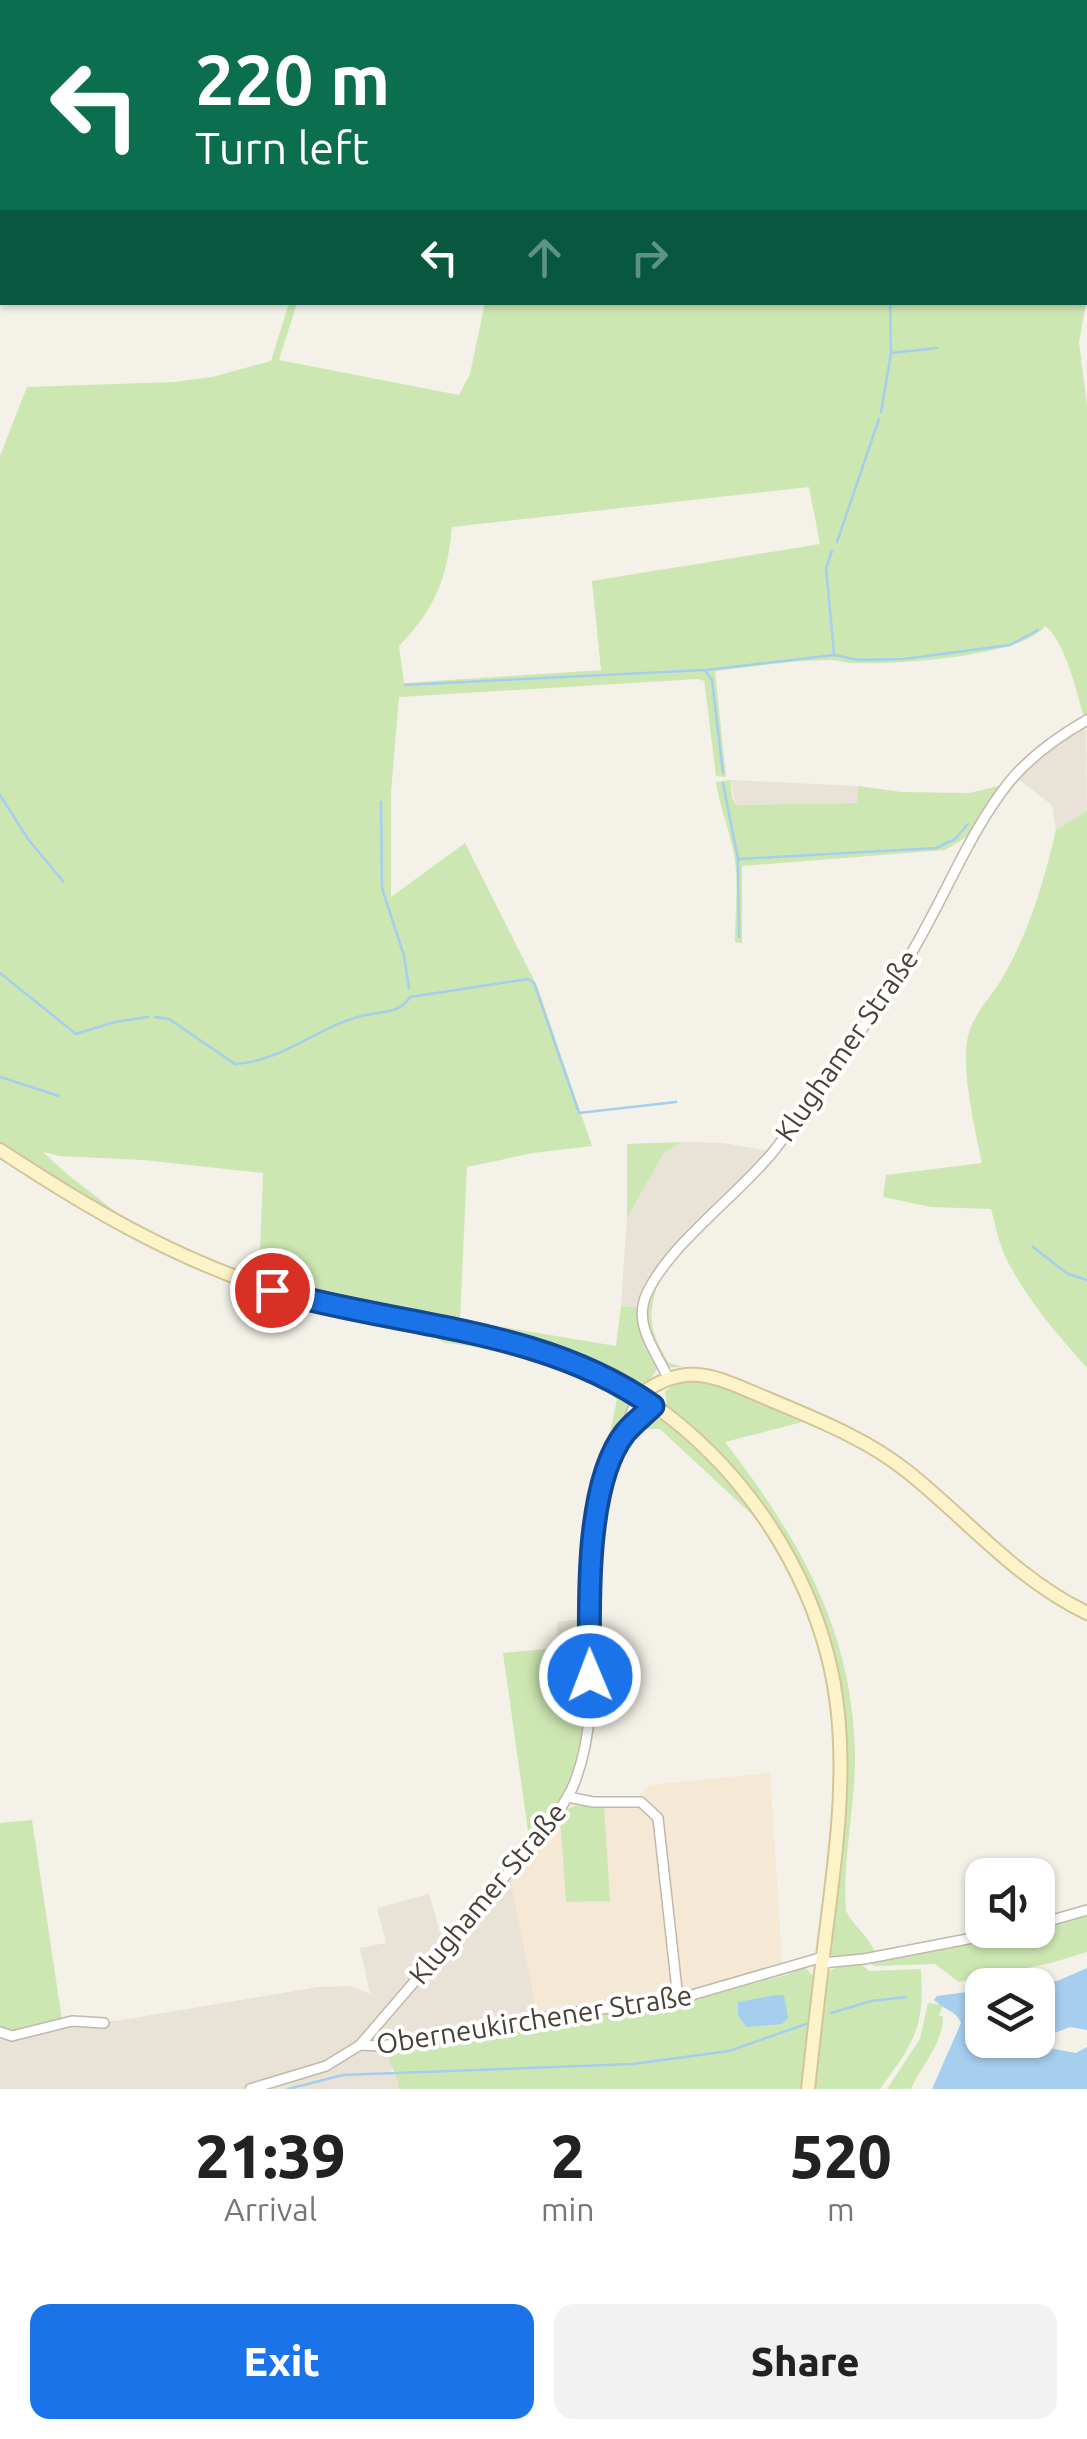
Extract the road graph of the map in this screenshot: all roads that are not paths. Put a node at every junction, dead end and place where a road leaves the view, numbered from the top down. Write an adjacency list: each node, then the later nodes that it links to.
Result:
1 (1087, 720): 3 (street, Klughamer Straße)
2 (0, 1150): 4 (main road)
3 (668, 1378): 4 (main road); 5 (main road); 7 (main road)
4 (638, 1396): 5 (main road); 6 (street, Klughamer Straße)
5 (653, 1406): 6 (street, Klughamer Straße); 12 (main road)
6 (625, 1432): 8 (street, Klughamer Straße)
7 (1087, 1613)
8 (568, 1797): 13 (street); 16 (street, Klughamer Straße)
9 (1087, 1910): 10 (street)
10 (1055, 1919)
11 (965, 1939): 12 (street, Oberneukirchener Straße)
12 (823, 1960): 13 (street, Oberneukirchener Straße); 18 (main road)
13 (678, 1999): 16 (street, Oberneukirchener Straße)
14 (104, 2023): 15 (street)
15 (0, 2032)
16 (360, 2045): 17 (street, Oberneukirchener Straße)
17 (250, 2089)
18 (808, 2089)

